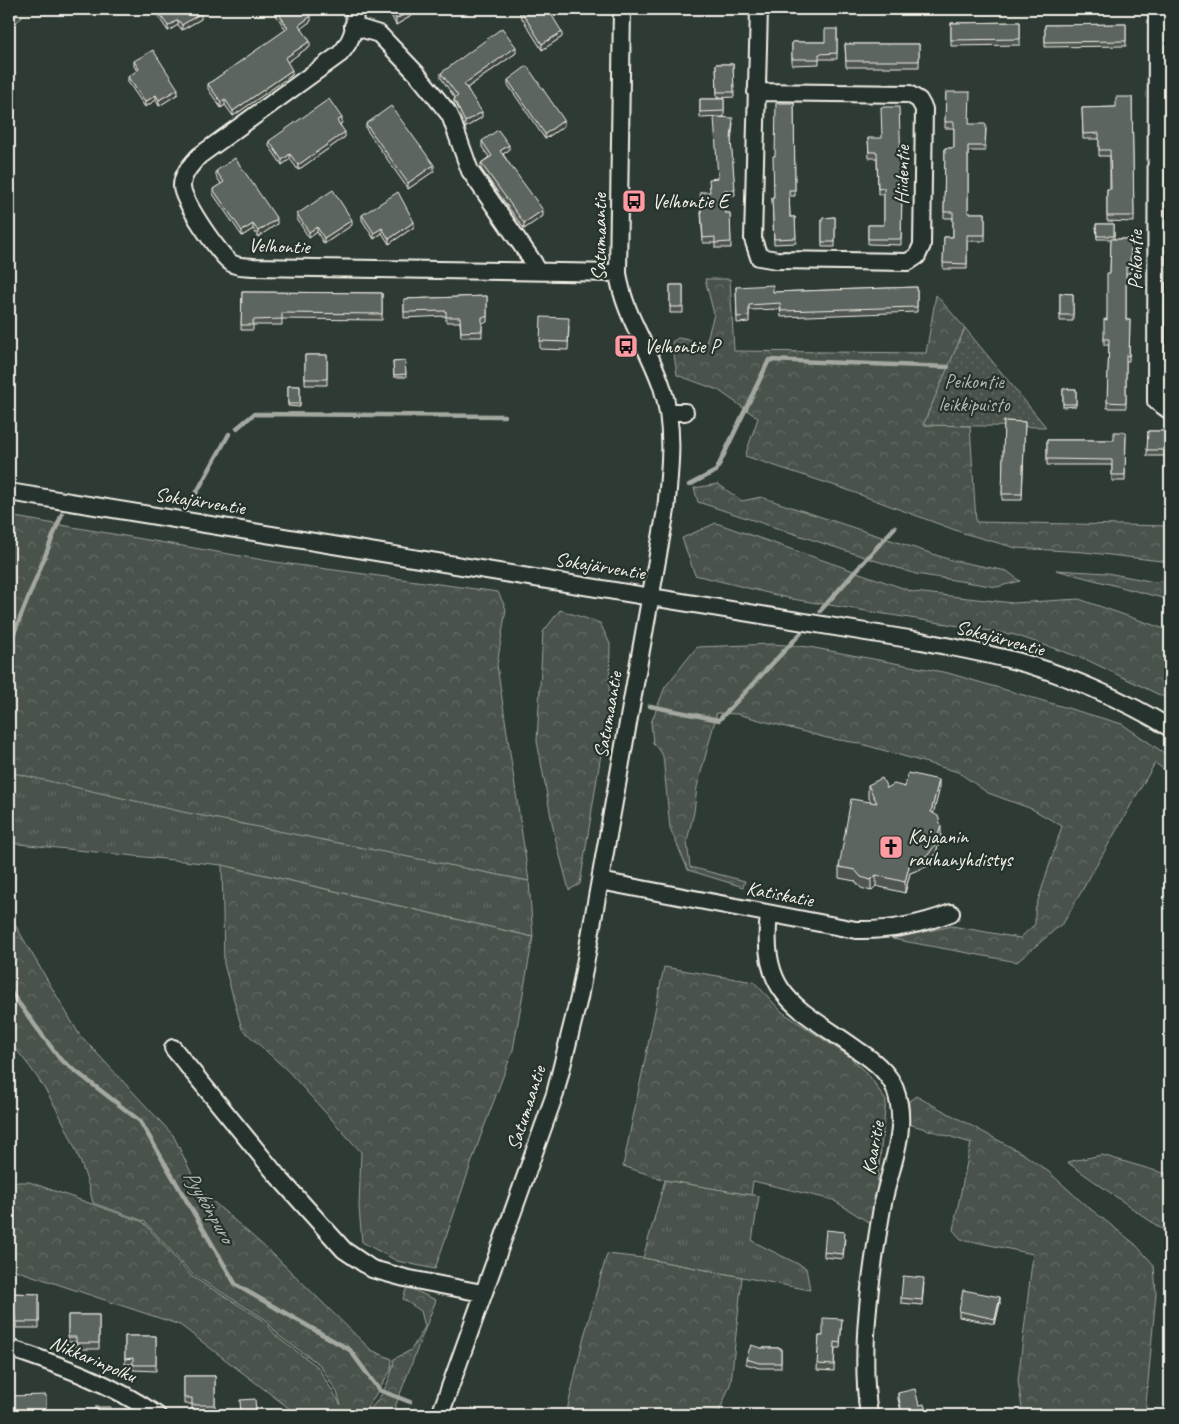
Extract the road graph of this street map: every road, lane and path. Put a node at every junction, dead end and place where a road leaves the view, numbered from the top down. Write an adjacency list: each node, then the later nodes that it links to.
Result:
1 (353, 9): 5 (street, Velhontie)
2 (622, 9): 9 (street, Satumaantie)
3 (759, 9): 6 (street)
4 (1157, 9): 7 (street, Peikontie)
5 (354, 26): 8 (street); 9 (street, Velhontie)
6 (756, 92): 6 (street, Hiidentie)
7 (1163, 101): 10 (street, Peikontie)
8 (534, 263)
9 (618, 274): 11 (street, Satumaantie)
10 (1170, 411)
11 (668, 412): 12 (street); 14 (street, Satumaantie)
12 (685, 412)
13 (9, 492): 14 (street, Sokajärventie)
14 (651, 596): 15 (street, Sokajärventie); 16 (street, Satumaantie)
15 (1170, 728)
16 (600, 880): 18 (street, Katiskatie); 20 (street, Satumaantie)
17 (951, 913): 18 (street, Katiskatie)
18 (769, 914): 24 (street, Kaaritie)
19 (173, 1048): 20 (street)
20 (482, 1293): 23 (street, Satumaantie)
21 (9, 1348): 22 (street, Nikkarinpolku)
22 (157, 1415)
23 (440, 1415)
24 (869, 1415)

